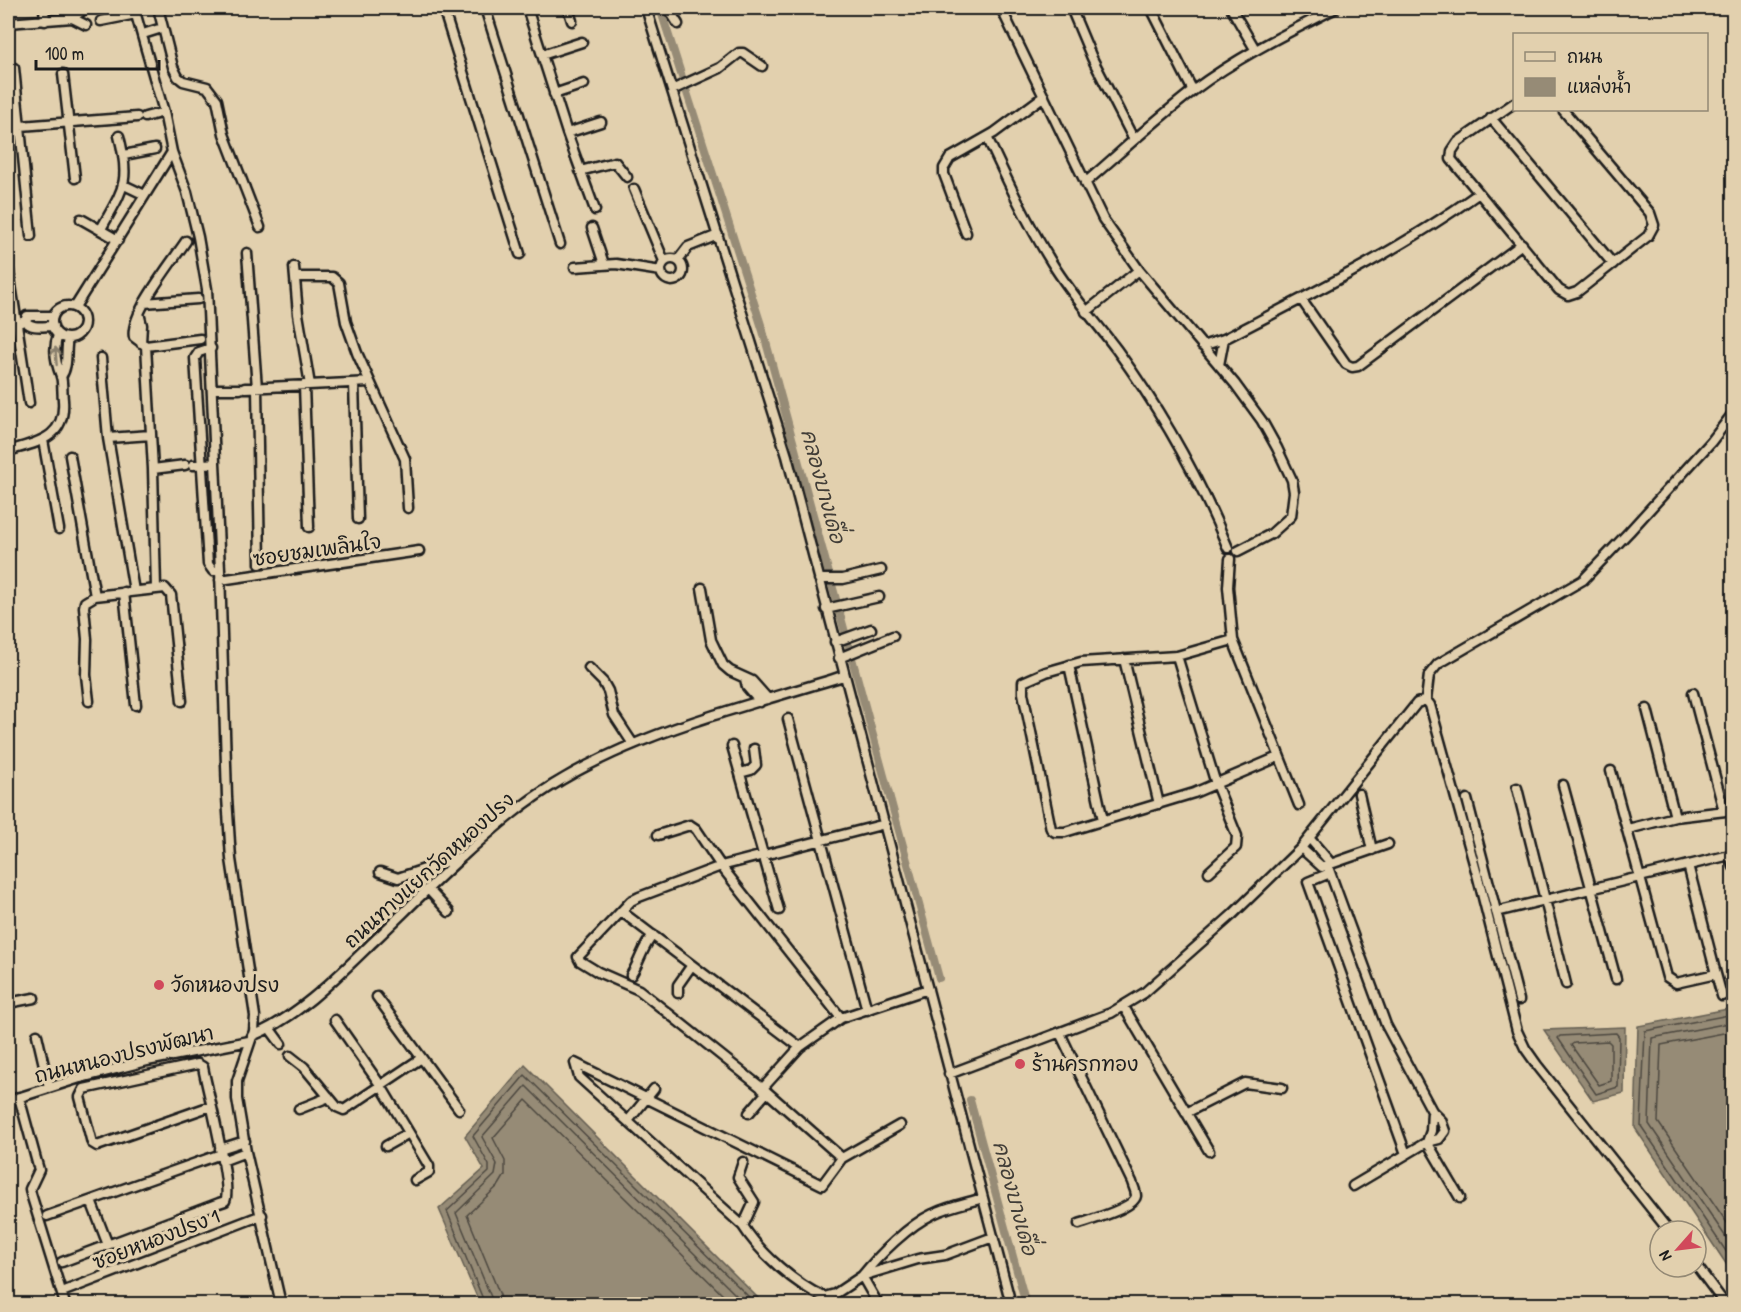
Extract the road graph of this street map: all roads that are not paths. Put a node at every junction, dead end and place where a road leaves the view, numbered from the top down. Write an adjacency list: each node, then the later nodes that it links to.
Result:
1 (44, 8): 18 (street)
2 (158, 8): 24 (street)
3 (443, 8): 72 (street)
4 (485, 8): 69 (street)
5 (528, 8): 27 (street)
6 (568, 8): 20 (street)
7 (646, 8): 32 (street)
8 (669, 8): 22 (street)
9 (1001, 8): 35 (street)
10 (1071, 8): 47 (street)
11 (1151, 8): 33 (street)
12 (1231, 8): 26 (street)
13 (1336, 8): 26 (street)
14 (83, 10): 17 (street)
15 (135, 11): 19 (street); 24 (street)
16 (8, 18): 21 (street)
17 (72, 18): 18 (street); 23 (street)
18 (45, 21): 21 (street)
19 (101, 21)
20 (572, 21)
21 (8, 23)
22 (678, 24)
23 (86, 25)
24 (153, 31): 38 (street); 61 (street)
25 (582, 42): 27 (street)
26 (1255, 49): 33 (street)
27 (542, 55): 34 (street)
28 (762, 66): 32 (street)
29 (14, 68): 42 (street)
30 (63, 74): 41 (street)
31 (584, 84): 34 (street)
32 (679, 87): 65 (street)
33 (1193, 91): 47 (street)
34 (554, 94): 44 (street)
35 (1044, 96): 46 (street); 54 (street)
36 (1513, 104): 39 (street)
37 (1564, 111): 76 (street)
38 (164, 112): 41 (street); 49 (street)
39 (1491, 118): 57 (street); 76 (street)
40 (601, 122): 44 (street)
41 (68, 124): 42 (street); 53 (street)
42 (21, 126): 43 (street); 66 (street)
43 (8, 127)
44 (567, 134): 51 (street)
45 (119, 136): 50 (street)
46 (987, 137): 64 (street); 87 (street)
47 (1134, 141): 54 (street)
48 (155, 149): 50 (street)
49 (172, 152): 58 (street); 98 (street)
50 (124, 155): 55 (street)
51 (580, 171): 52 (street); 59 (street)
52 (627, 177)
53 (75, 178)
54 (1085, 183): 80 (street)
55 (124, 185): 58 (street); 63 (street)
56 (634, 189): 74 (street)
57 (1479, 193): 70 (street); 84 (street)
58 (146, 195): 67 (street)
59 (595, 210)
60 (81, 219): 63 (street)
61 (260, 227)
62 (592, 228): 75 (street)
63 (101, 230): 67 (street)
64 (966, 232)
65 (718, 235): 73 (street); 128 (street)
66 (31, 236)
67 (118, 240): 86 (street)
68 (186, 241): 85 (street)
69 (560, 244)
70 (1522, 244): 76 (street); 84 (street)
71 (247, 254): 105 (street)
72 (520, 254)
73 (678, 260): 74 (street); 81 (street)
74 (664, 261): 81 (street)
75 (604, 264): 79 (street); 81 (street)
76 (1613, 264)
77 (8, 265): 89 (street)
78 (294, 267): 82 (street)
79 (575, 267)
80 (1139, 270): 87 (street); 97 (street)
81 (661, 271)
82 (295, 277): 102 (street); 104 (street)
83 (198, 299): 85 (street)
84 (1301, 299): 95 (street)
85 (144, 303): 96 (street)
86 (75, 307): 88 (street); 93 (street)
87 (1086, 312): 121 (street)
88 (53, 316): 89 (street); 91 (street)
89 (21, 322): 90 (street); 91 (street); 107 (street)
90 (8, 326)
91 (53, 326): 92 (street)
92 (58, 335): 93 (street); 101 (street, one-way to 92)
93 (68, 338): 101 (street)
94 (200, 339): 96 (street)
95 (1224, 339): 97 (street); 100 (street)
96 (143, 344): 109 (street)
97 (1203, 346): 100 (street)
98 (211, 348): 106 (street); 115 (street)
99 (101, 358): 110 (street)
100 (1219, 365): 123 (street)
101 (61, 377): 111 (street)
102 (370, 382): 103 (street); 117 (street)
103 (354, 383): 104 (street); 118 (street)
104 (307, 385): 105 (street); 119 (street)
105 (258, 388): 106 (street); 125 (street)
106 (217, 389): 114 (street)
107 (29, 403)
108 (1734, 412): 148 (street)
109 (151, 435): 110 (street); 116 (street)
110 (108, 438): 132 (street)
111 (43, 440): 112 (street); 120 (street)
112 (8, 451)
113 (70, 456): 134 (street)
114 (215, 463): 115 (street); 126 (street)
115 (203, 464): 116 (street); 126 (street)
116 (153, 469): 130 (street)
117 (408, 508)
118 (358, 519)
119 (309, 527)
120 (59, 529)
121 (1228, 548): 123 (street); 124 (street)
122 (419, 551): 129 (street, ซอยชมเพลินใจ)
123 (1238, 551): 124 (street)
124 (1230, 559): 140 (street)
125 (260, 564)
126 (220, 570): 129 (street)
127 (880, 570): 128 (street)
128 (825, 579): 136 (street)
129 (219, 580): 216 (street)
130 (156, 588): 132 (street); 149 (street)
131 (702, 588): 150 (street)
132 (134, 591): 133 (street)
133 (124, 592): 134 (street); 152 (street)
134 (95, 596): 151 (street)
135 (879, 597): 136 (street)
136 (833, 607): 139 (street)
137 (871, 628): 139 (street)
138 (893, 636): 141 (street)
139 (840, 640): 141 (street)
140 (1233, 640): 142 (street); 158 (street)
141 (846, 656): 146 (street)
142 (1177, 656): 143 (street); 161 (street)
143 (1124, 659): 144 (street); 166 (street)
144 (1069, 665): 170 (street); 170 (street)
145 (589, 668): 155 (street)
146 (843, 676): 150 (street, ถนนทางแยกวัดหนองปรง); 171 (street)
147 (1693, 693): 168 (street)
148 (1426, 700): 174 (street); 256 (street)
149 (182, 701)
150 (764, 701): 155 (street, ถนนทางแยกวัดหนองปรง)
151 (89, 702)
152 (136, 705)
153 (1647, 709): 169 (street)
154 (788, 719): 175 (street)
155 (633, 744): 181 (street, ถนนทางแยกวัดหนองปรง)
156 (732, 746): 160 (street)
157 (754, 749): 160 (street)
158 (1278, 757): 161 (street); 167 (street)
159 (1611, 771): 172 (street)
160 (740, 773): 180 (street)
161 (1216, 784): 166 (street); 187 (street)
162 (1563, 785): 189 (street)
163 (1517, 788): 191 (street)
164 (1359, 794): 178 (street)
165 (1467, 799): 195 (street)
166 (1159, 804): 170 (street)
167 (1299, 805)
168 (1729, 811): 169 (street)
169 (1675, 817): 172 (street)
170 (1103, 820)
171 (885, 824): 175 (street); 202 (street)
172 (1628, 829): 188 (street)
173 (658, 835): 183 (street)
174 (1310, 839): 177 (street); 185 (street)
175 (821, 841): 180 (street); 210 (street)
176 (1388, 844): 178 (street)
177 (1301, 848): 185 (street); 209 (street)
178 (1372, 850): 185 (street)
179 (1732, 854): 182 (street); 184 (street)
180 (763, 855): 183 (street); 192 (street)
181 (464, 856): 186 (street); 190 (street, ถนนทางแยกวัดหนองปรง)
182 (1688, 865): 188 (street); 198 (street)
183 (721, 866): 194 (street); 211 (street)
184 (1734, 867)
185 (1329, 870): 234 (street); 246 (street)
186 (380, 872)
187 (1209, 872)
188 (1641, 877): 189 (street); 198 (street)
189 (1592, 888): 191 (street); 200 (street)
190 (431, 892): 193 (street); 213 (street, ถนนทางแยกวัดหนองปรง)
191 (1545, 900): 195 (street); 201 (street)
192 (779, 910)
193 (449, 912)
194 (622, 912): 196 (street); 226 (street)
195 (1496, 912): 207 (street)
196 (653, 935): 197 (street); 199 (street)
197 (692, 965): 203 (street); 218 (street)
198 (1716, 974): 204 (street)
199 (631, 975)
200 (1616, 979)
201 (1566, 984)
202 (928, 989): 210 (street); 221 (street)
203 (678, 993)
204 (1722, 996)
205 (377, 997): 220 (street)
206 (34, 998): 208 (street)
207 (1519, 1000)
208 (8, 1003)
209 (1124, 1007): 214 (street); 236 (street)
210 (867, 1010): 211 (street)
211 (841, 1018): 218 (street)
212 (335, 1020): 222 (street)
213 (272, 1032): 216 (street, ถนนทางแยกวัดหนองปรง); 217 (street)
214 (1060, 1033): 221 (street); 257 (street)
215 (37, 1035): 223 (street)
216 (250, 1039): 223 (street, ถนนหนองปรงพัฒนา); 240 (street)
217 (280, 1043)
218 (800, 1047): 226 (street)
219 (290, 1056): 227 (street)
220 (420, 1059): 222 (street); 233 (street)
221 (949, 1074): 251 (street)
222 (381, 1086): 227 (street); 239 (street)
223 (49, 1087): 228 (street, ถนนหนองปรงพัฒนา)
224 (1282, 1088): 236 (street)
225 (654, 1089): 229 (street)
226 (764, 1091): 235 (street); 247 (street)
227 (329, 1097): 232 (street)
228 (19, 1098): 230 (street, ถนนหนองปรงพัฒนา); 264 (street)
229 (647, 1098): 237 (street); 237 (street); 247 (street)
230 (8, 1101)
231 (211, 1106): 231 (street); 245 (street)
232 (299, 1109)
233 (459, 1109)
234 (1432, 1111): 241 (street); 241 (street)
235 (749, 1113)
236 (1186, 1113): 243 (street)
237 (628, 1121): 258 (street)
238 (900, 1125): 247 (street)
239 (410, 1133): 242 (street); 249 (street)
240 (244, 1141): 244 (street); 245 (street)
241 (1427, 1142): 246 (street); 252 (street)
242 (386, 1146)
243 (1209, 1151)
244 (246, 1152): 245 (street); 254 (street)
245 (221, 1154): 253 (street); 260 (street)
246 (1406, 1154): 250 (street)
247 (842, 1158)
248 (743, 1162): 258 (street)
249 (415, 1180)
250 (1353, 1186)
251 (983, 1198): 259 (street); 262 (street)
252 (1460, 1198)
253 (91, 1201): 255 (street); 260 (street)
254 (262, 1215): 264 (street, ซอยหนองปรง 1); 266 (street)
255 (47, 1216)
256 (1659, 1219)
257 (1079, 1224)
258 (743, 1226): 262 (street)
259 (993, 1237): 262 (street); 268 (street)
260 (108, 1245): 261 (street)
261 (62, 1262)
262 (862, 1276): 267 (street)
263 (1706, 1279): 269 (street)
264 (62, 1293): 265 (street)
265 (65, 1305)
266 (281, 1305)
267 (878, 1305)
268 (1011, 1305)
269 (1725, 1305)

